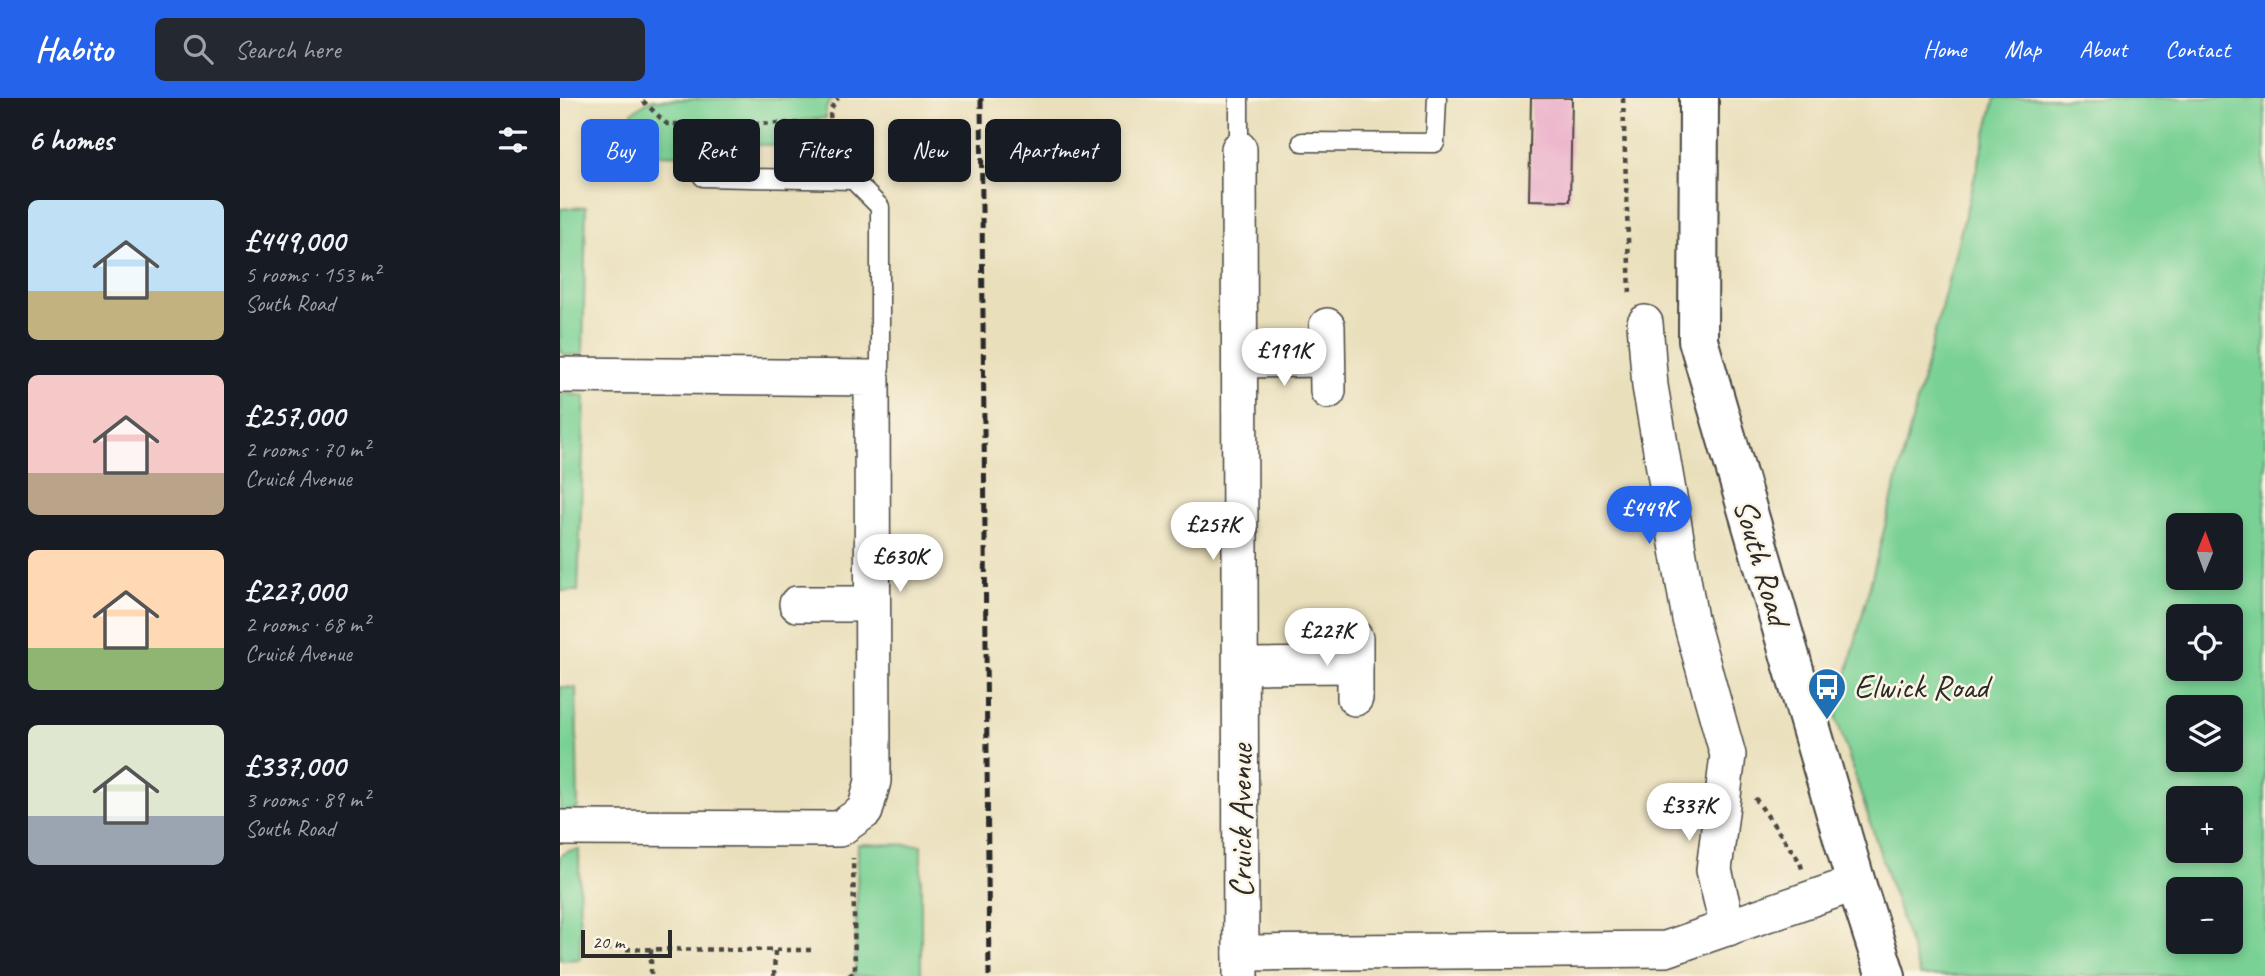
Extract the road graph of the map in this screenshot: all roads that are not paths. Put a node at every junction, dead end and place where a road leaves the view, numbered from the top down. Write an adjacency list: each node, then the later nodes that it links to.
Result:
1 (1239, 98): 5 (lane)
2 (1437, 98): 4 (lane)
3 (1699, 98): 17 (main road, South Road)
4 (1302, 142)
5 (1239, 149): 9 (street, Cruick Avenue)
6 (760, 178): 11 (lane)
7 (1645, 323): 18 (street)
8 (1327, 359): 9 (street)
9 (1240, 360): 14 (street, Cruick Avenue)
10 (560, 375): 11 (street)
11 (872, 378): 13 (street)
12 (797, 604): 13 (street)
13 (872, 604): 16 (street)
14 (1242, 666): 15 (street); 19 (street, Cruick Avenue)
15 (1355, 667)
16 (560, 828)
17 (1856, 883): 18 (street); 20 (main road, South Road)
18 (1728, 928): 19 (street)
19 (1241, 964)
20 (1886, 976)

